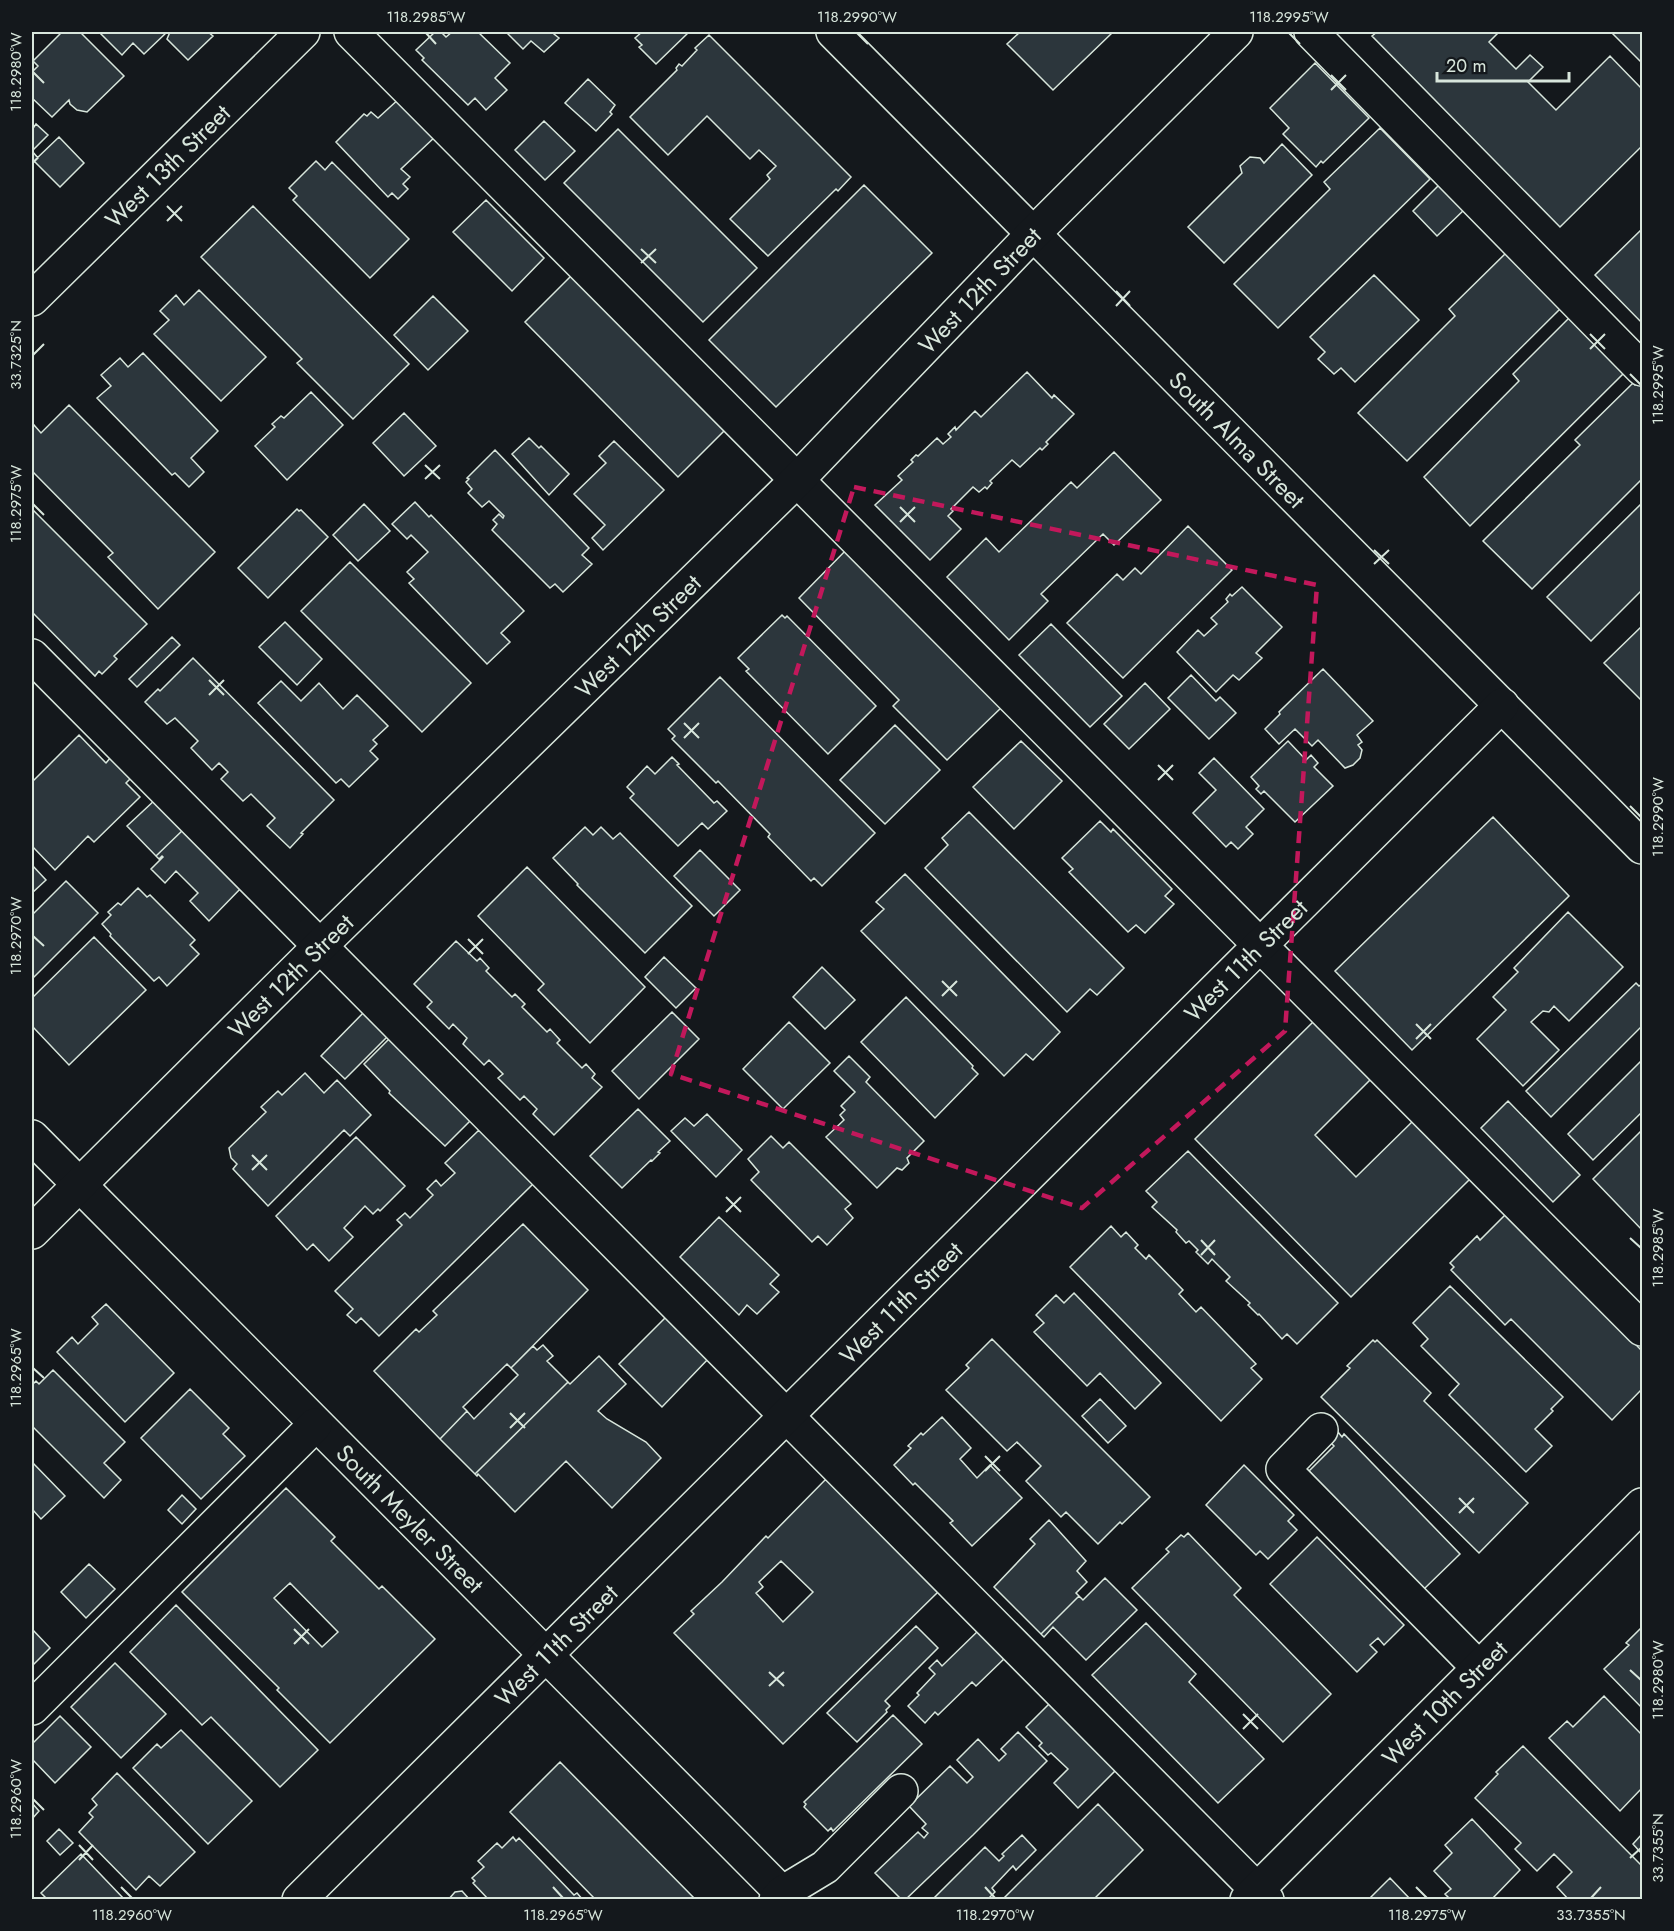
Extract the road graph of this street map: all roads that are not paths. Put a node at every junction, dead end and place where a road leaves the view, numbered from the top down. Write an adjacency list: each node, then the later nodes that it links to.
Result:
1 (303, 32): 7 (street, West 13th Street)
2 (351, 32): 9 (street)
3 (833, 32): 6 (street, South Alma Street)
4 (1236, 32): 6 (street, West 12th Street)
5 (1311, 32): 8 (street)
6 (1034, 234): 9 (street, West 12th Street); 11 (street, South Alma Street)
7 (32, 299)
8 (1642, 369)
9 (797, 480): 13 (street); 14 (street, West 12th Street)
10 (32, 656): 14 (street)
11 (1502, 705): 12 (street, South Alma Street); 13 (street, West 11th Street)
12 (1642, 848)
13 (1260, 945): 18 (street); 19 (street, West 11th Street)
14 (320, 946): 16 (street, West 12th Street); 19 (street)
15 (32, 1137): 16 (street, South Meyler Street)
16 (78, 1185): 17 (street, West 12th Street); 20 (street, South Meyler Street)
17 (32, 1232)
18 (1642, 1329)
19 (786, 1416): 23 (street, West 11th Street); 27 (street)
20 (315, 1425): 23 (street, South Meyler Street); 25 (street)
21 (1321, 1430): 24 (street)
22 (1642, 1505): 24 (street, West 10th Street)
23 (544, 1655): 28 (street, South Meyler Street); 29 (street, West 11th Street)
24 (1479, 1668): 27 (street, West 10th Street)
25 (32, 1708)
26 (901, 1791): 28 (street)
27 (1257, 1896)
28 (782, 1897)
29 (299, 1899)

